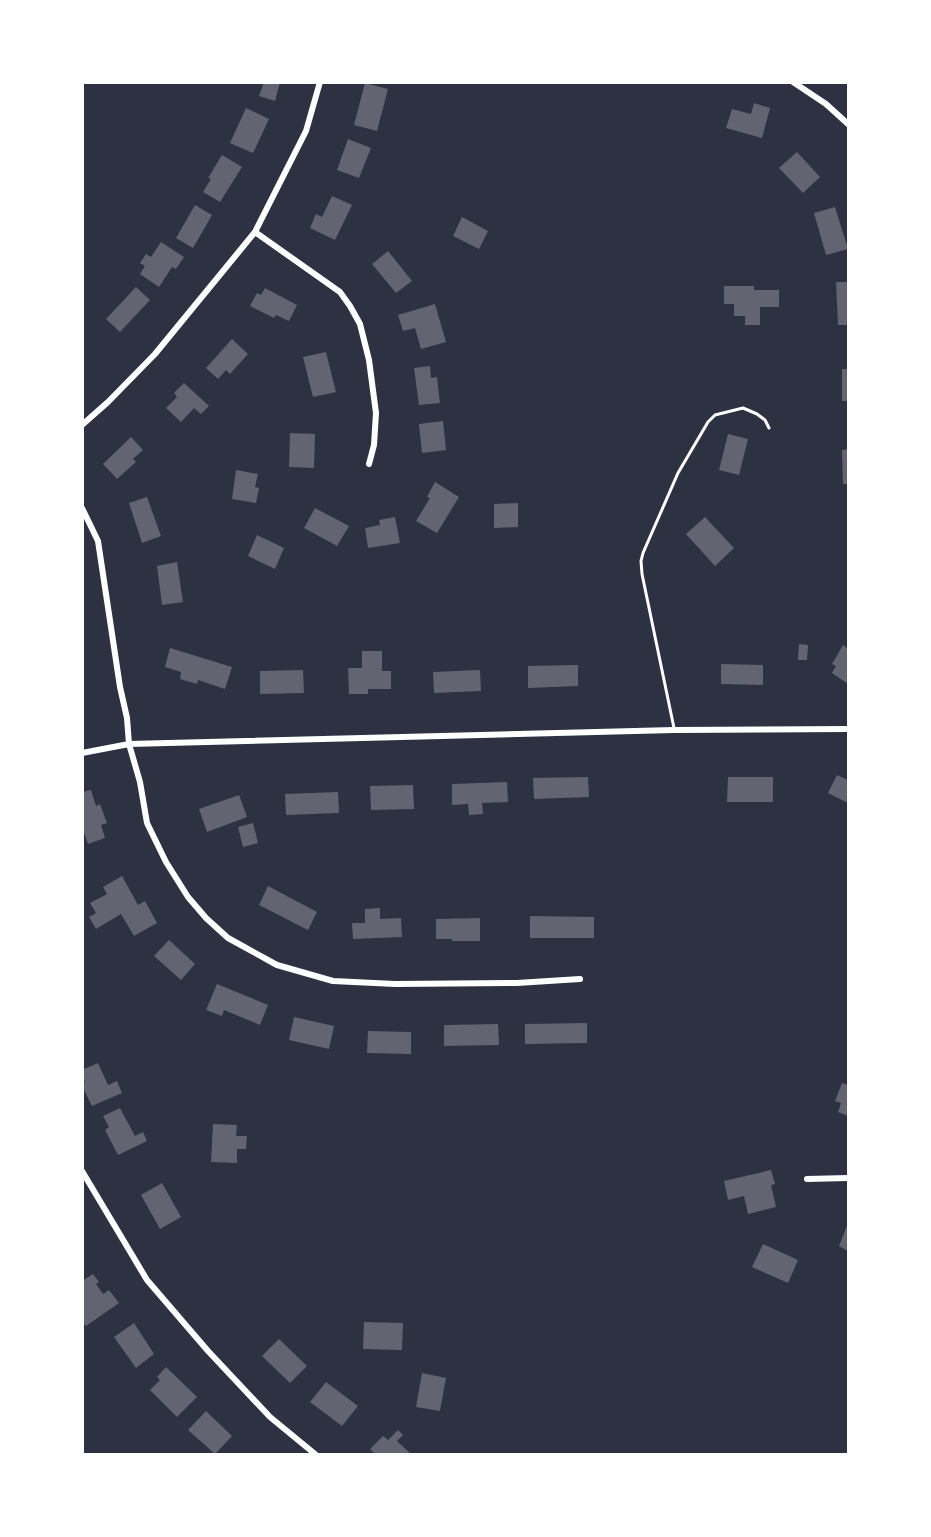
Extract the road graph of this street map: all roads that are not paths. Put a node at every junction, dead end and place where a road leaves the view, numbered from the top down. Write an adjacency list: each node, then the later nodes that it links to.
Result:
1 (320, 82): 4 (street)
2 (793, 82): 3 (street)
3 (849, 124)
4 (255, 232): 5 (street); 7 (street)
5 (82, 425)
6 (769, 428): 10 (lane)
7 (369, 464)
8 (82, 508): 11 (street)
9 (849, 729): 10 (street)
10 (674, 730): 11 (street)
11 (129, 744): 12 (street); 13 (street)
12 (82, 753)
13 (580, 979)
14 (82, 1171): 17 (street)
15 (849, 1178): 16 (street)
16 (807, 1179)
17 (315, 1455)

